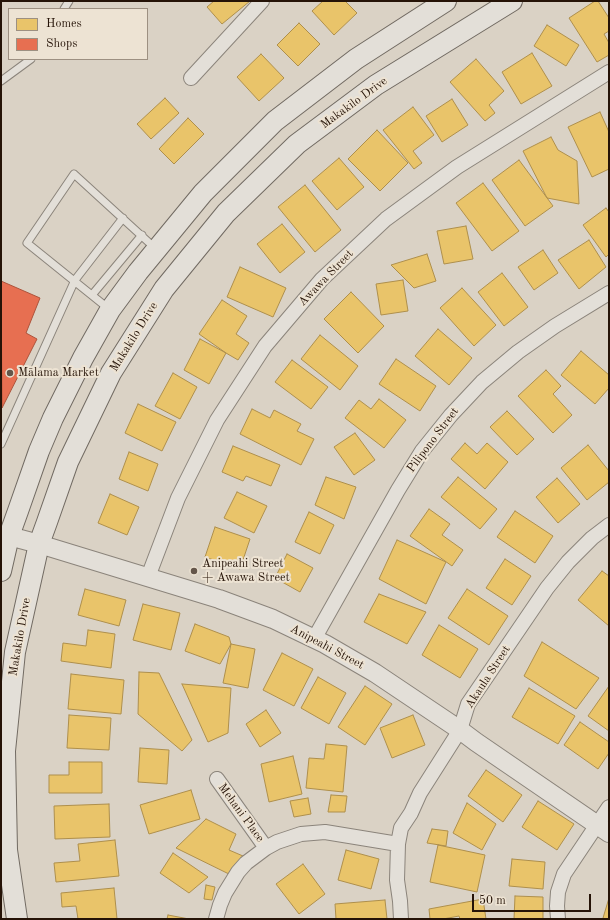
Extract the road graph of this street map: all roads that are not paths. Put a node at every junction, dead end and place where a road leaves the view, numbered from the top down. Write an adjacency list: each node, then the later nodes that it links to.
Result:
1 (262, 1): 6 (street)
2 (446, 1): 10 (main road)
3 (512, 1): 18 (main road, Makakilo Drive)
4 (30, 60): 7 (lane)
5 (609, 72): 20 (street, Awawa Street)
6 (192, 78)
7 (1, 81)
8 (123, 218): 9 (lane); 11 (lane); 11 (lane)
9 (142, 235): 10 (lane); 13 (lane)
10 (156, 249): 14 (main road)
11 (75, 280): 13 (lane); 15 (lane)
12 (609, 293): 21 (street, Pilipono Street)
13 (92, 295): 14 (lane)
14 (110, 310): 17 (main road)
15 (1, 444)
16 (609, 525): 22 (street, Akaula Street)
17 (5, 535): 18 (street, Anipeahi Street); 19 (main road)
18 (39, 544): 20 (street, Anipeahi Street); 28 (main road, Makakilo Drive)
19 (1, 571)
20 (148, 577): 21 (street, Anipeahi Street)
21 (314, 639): 22 (street, Anipeahi Street)
22 (460, 730): 25 (street, Anipeahi Street); 26 (street, Akaula Street)
23 (217, 779): 27 (street, Mehani Place)
24 (609, 807): 25 (street)
25 (603, 829): 31 (street)
26 (398, 844): 27 (street); 30 (street, Akaula Street)
27 (266, 848): 29 (street)
28 (17, 919)
29 (216, 919)
30 (401, 919)
31 (558, 919)

